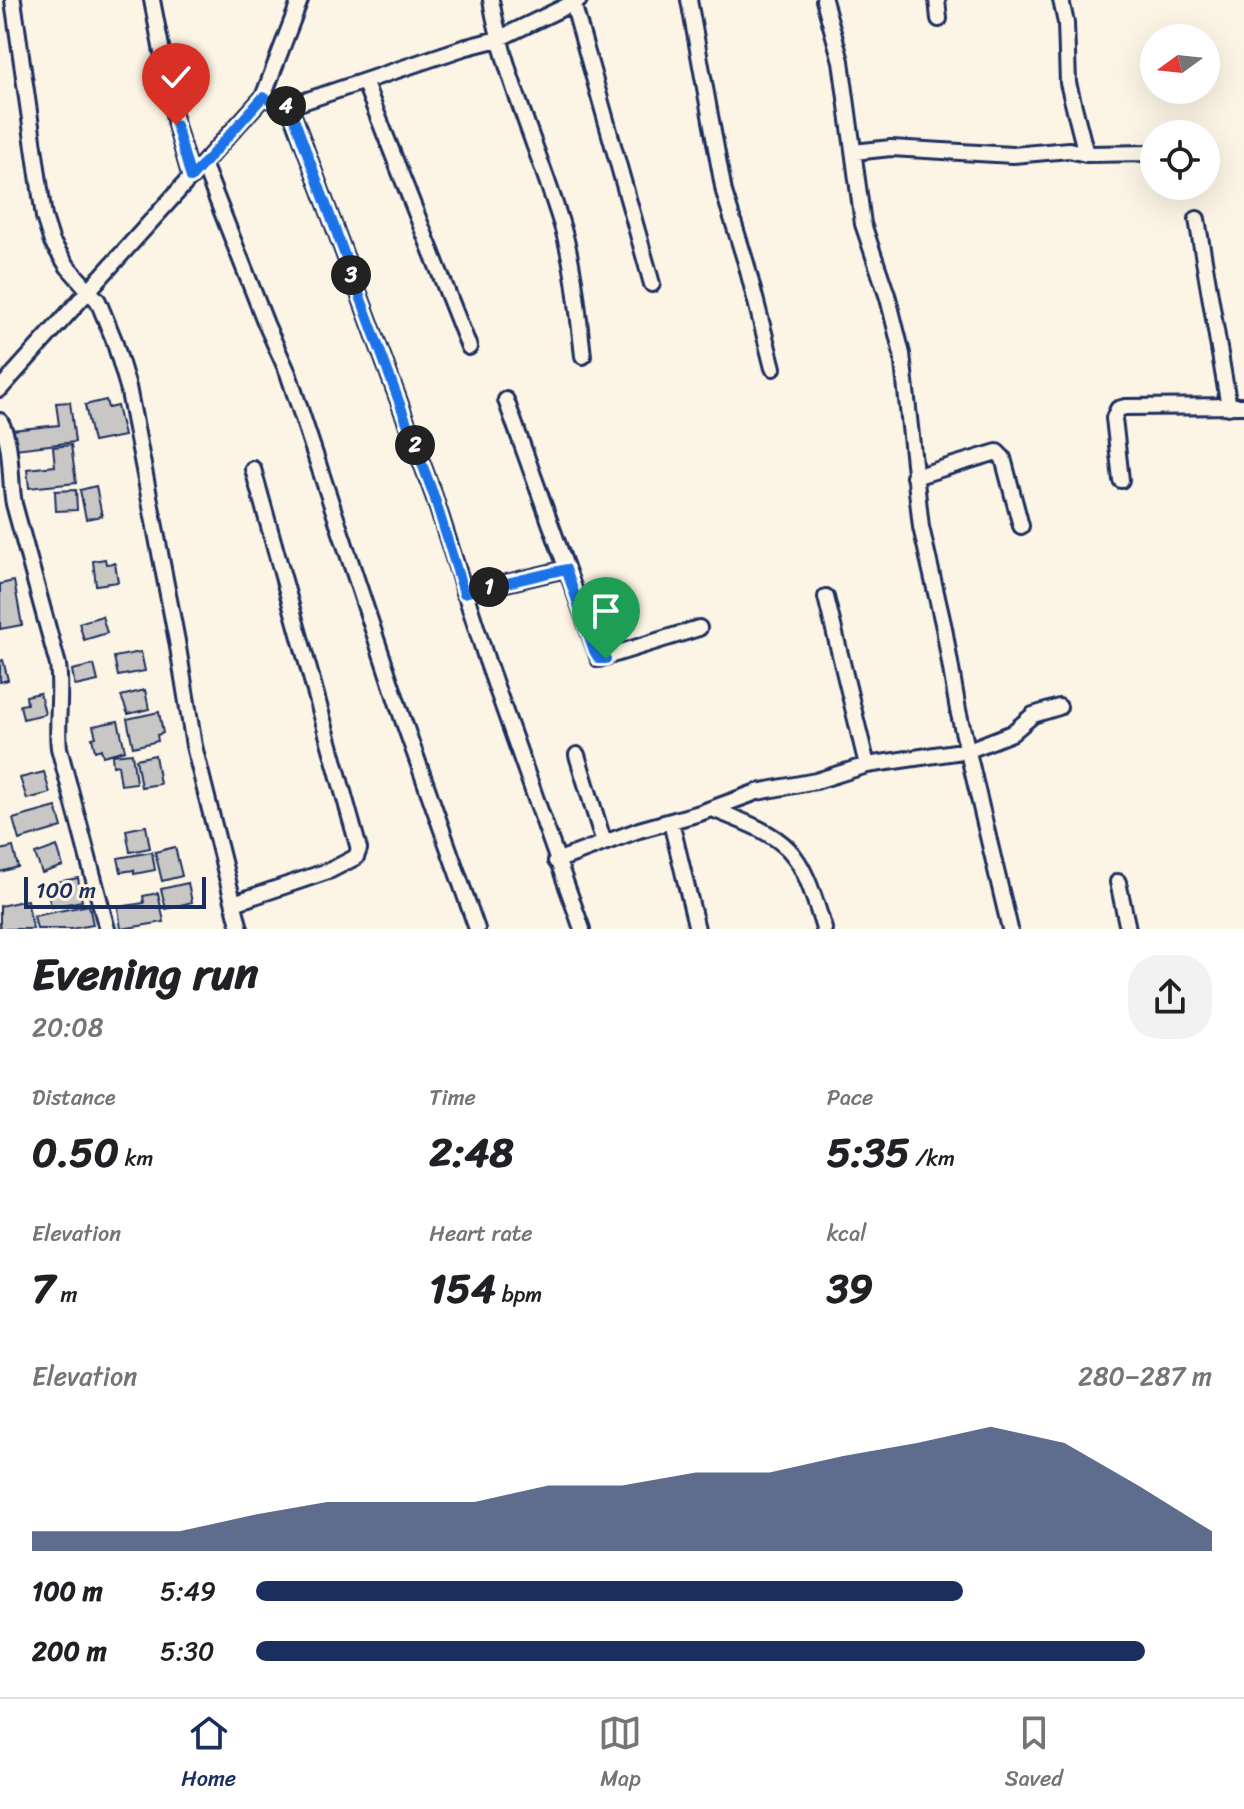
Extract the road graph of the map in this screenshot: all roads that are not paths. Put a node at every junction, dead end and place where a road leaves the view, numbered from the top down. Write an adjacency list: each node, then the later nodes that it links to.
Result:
1 (13, 0): 22 (street)
2 (152, 0): 19 (street)
3 (300, 0): 13 (street)
4 (491, 0): 11 (street)
5 (689, 0): 25 (street)
6 (824, 0): 15 (street)
7 (937, 0): 10 (street)
8 (1061, 0): 17 (street)
9 (576, 2): 11 (street); 21 (street)
10 (939, 19)
11 (498, 39): 12 (street); 24 (street)
12 (364, 81): 14 (street); 23 (street)
13 (263, 97): 14 (street); 18 (street)
14 (287, 107): 35 (street)
15 (854, 152): 17 (street); 31 (street)
16 (1140, 153): 17 (street)
17 (1086, 154)
18 (204, 166): 19 (street); 50 (street)
19 (191, 178): 22 (street)
20 (1197, 219): 28 (street)
21 (652, 284)
22 (89, 290): 26 (street); 47 (street)
23 (469, 347)
24 (583, 356)
25 (773, 368)
26 (0, 389)
27 (506, 400): 34 (street)
28 (1237, 407): 32 (street)
29 (0, 421): 48 (street)
30 (253, 469): 47 (street)
31 (914, 477): 33 (street); 39 (street)
32 (1121, 480)
33 (1021, 526)
34 (566, 569): 35 (street); 37 (street)
35 (464, 593): 45 (street)
36 (826, 597): 41 (street)
37 (699, 628)
38 (1059, 707): 39 (street)
39 (969, 750): 41 (street); 54 (street)
40 (577, 755): 44 (street)
41 (867, 765): 42 (street)
42 (712, 809): 43 (street); 53 (street)
43 (671, 822): 44 (street); 52 (street)
44 (604, 843): 45 (street)
45 (556, 861): 51 (street)
46 (1118, 882): 55 (street)
47 (234, 903): 49 (street)
48 (107, 929)
49 (240, 929)
50 (477, 929)
51 (582, 929)
52 (697, 929)
53 (824, 929)
54 (1010, 929)
55 (1128, 929)

